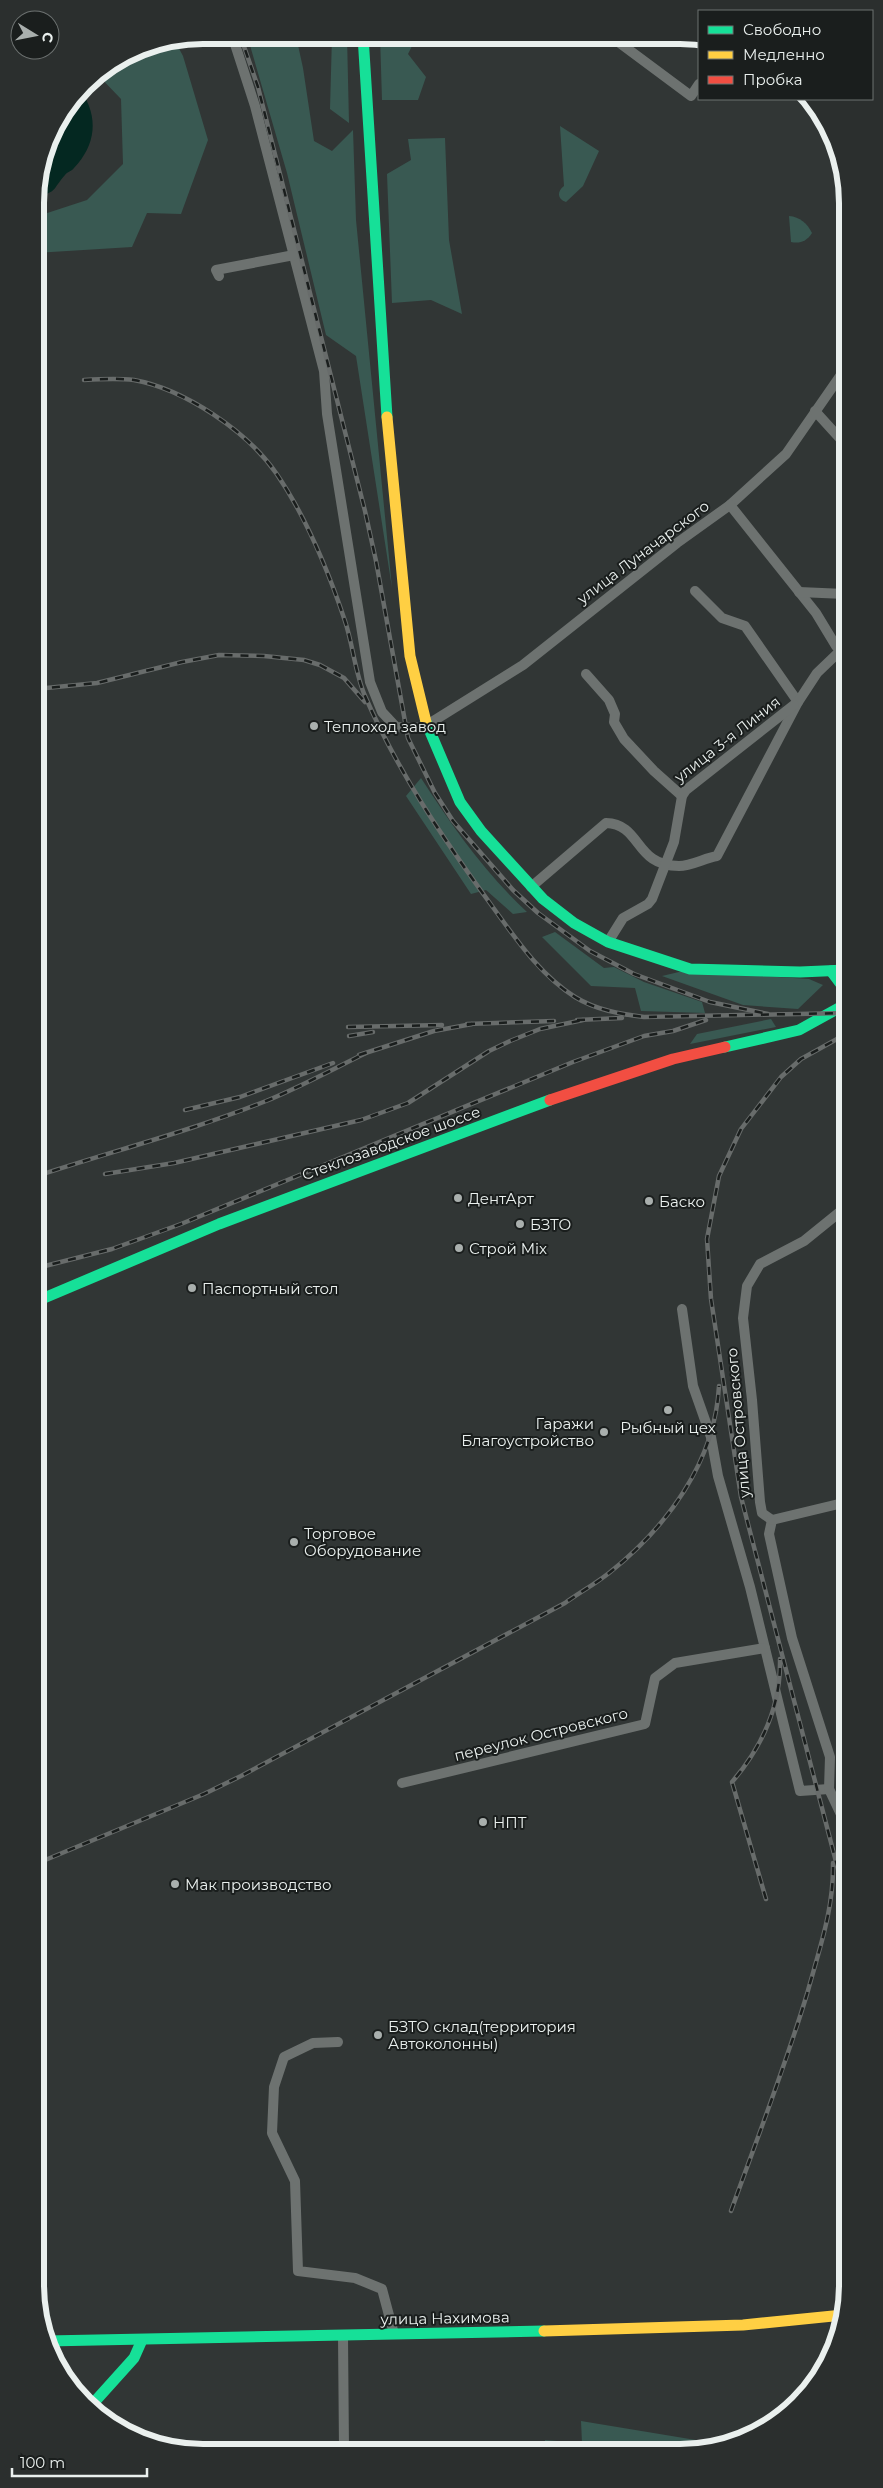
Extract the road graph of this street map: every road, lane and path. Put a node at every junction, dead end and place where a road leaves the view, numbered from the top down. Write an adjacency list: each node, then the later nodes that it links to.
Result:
1 (235, 44): 5 (street)
2 (363, 44): 18 (main road)
3 (621, 44): 4 (street)
4 (698, 86)
5 (294, 255): 6 (street); 18 (street)
6 (219, 276)
7 (839, 377): 8 (street, улица Луначарского)
8 (815, 411): 9 (street); 10 (street, улица Луначарского)
9 (839, 437)
10 (730, 505): 12 (street, улица 3-я Линия); 18 (street, улица Луначарского)
11 (695, 591): 17 (street)
12 (799, 592): 13 (street); 14 (street, улица 3-я Линия)
13 (839, 594)
14 (839, 648)
15 (839, 655): 17 (street, улица 3-я Линия)
16 (586, 674): 19 (street, улица 3-я Линия)
17 (798, 702): 19 (street, улица 3-я Линия); 20 (street, улица 3-я Линия)
18 (427, 725): 21 (main road)
19 (682, 796): 20 (street)
20 (665, 865): 21 (street); 22 (street)
21 (531, 887): 22 (main road)
22 (608, 942): 24 (main road)
23 (839, 970): 24 (main road)
24 (831, 971): 25 (main road)
25 (839, 979)
26 (839, 1008): 28 (main road, Стеклозаводское шоссе)
27 (839, 1213): 31 (street, улица Островского)
28 (44, 1298)
29 (682, 1309): 32 (street)
30 (839, 1504): 31 (street)
31 (772, 1520): 34 (street)
32 (765, 1648): 33 (street, переулок Островского); 34 (street)
33 (402, 1783)
34 (829, 1789): 35 (street)
35 (839, 1810)
36 (338, 2042): 38 (street)
37 (836, 2316): 38 (main road, улица Нахимова)
38 (394, 2334): 39 (main road, улица Нахимова)
39 (342, 2336): 41 (main road, улица Нахимова); 43 (street)
40 (54, 2340): 41 (main road, улица Нахимова)
41 (142, 2340): 42 (main road)
42 (95, 2402)
43 (344, 2444)

